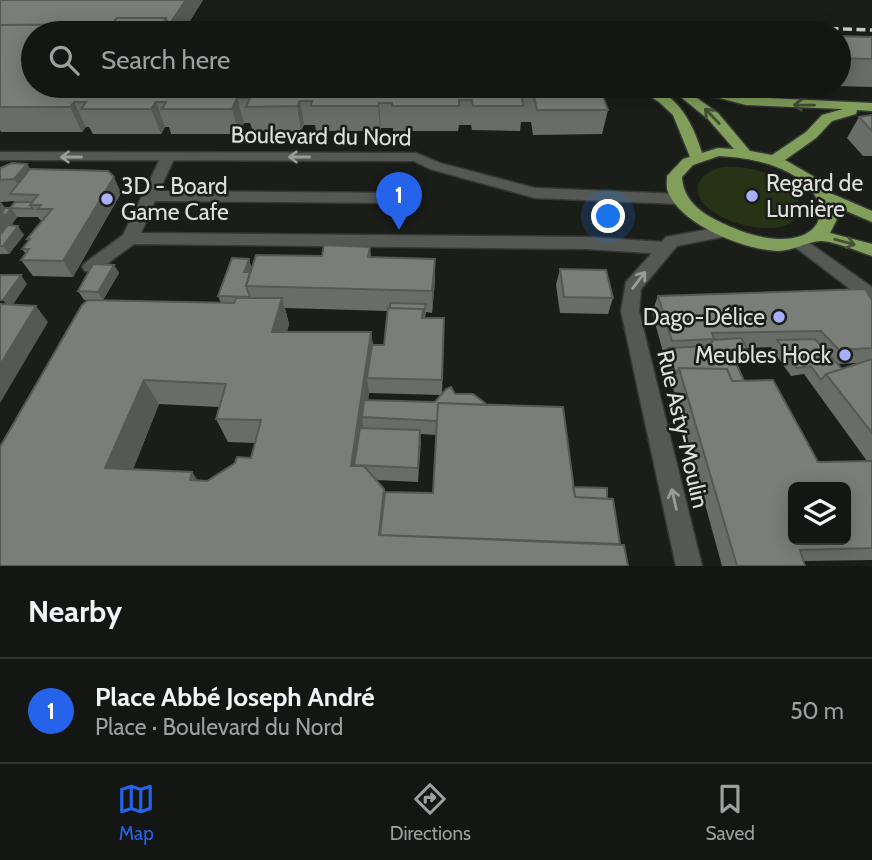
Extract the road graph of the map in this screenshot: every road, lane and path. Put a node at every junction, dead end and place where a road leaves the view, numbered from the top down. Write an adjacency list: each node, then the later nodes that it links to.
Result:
1 (662, 98): 6 (main road)
2 (689, 98): 5 (main road, one-way to 2)
3 (735, 98): 4 (main road, one-way to 3)
4 (872, 108): 8 (main road)
5 (745, 153): 6 (main road); 8 (main road)
6 (696, 156): 13 (main road)
7 (168, 157): 9 (street, Boulevard du Nord, one-way to 9); 11 (street); 13 (street, Boulevard du Nord, one-way to 7)
8 (775, 160): 10 (main road)
9 (3, 163)
10 (825, 195): 14 (main road); 16 (main road)
11 (150, 196): 12 (street); 17 (street)
12 (396, 198)
13 (679, 199): 15 (main road)
14 (872, 218)
15 (721, 232): 18 (main road); 19 (street)
16 (819, 235): 18 (main road); 20 (main road, one-way to 20)
17 (130, 238): 19 (street); 21 (street)
18 (801, 243): 22 (street)
19 (664, 248): 23 (street, Rue Asty-Moulin, one-way to 19)
20 (872, 250)
21 (91, 267)
22 (872, 296)
23 (689, 566)

